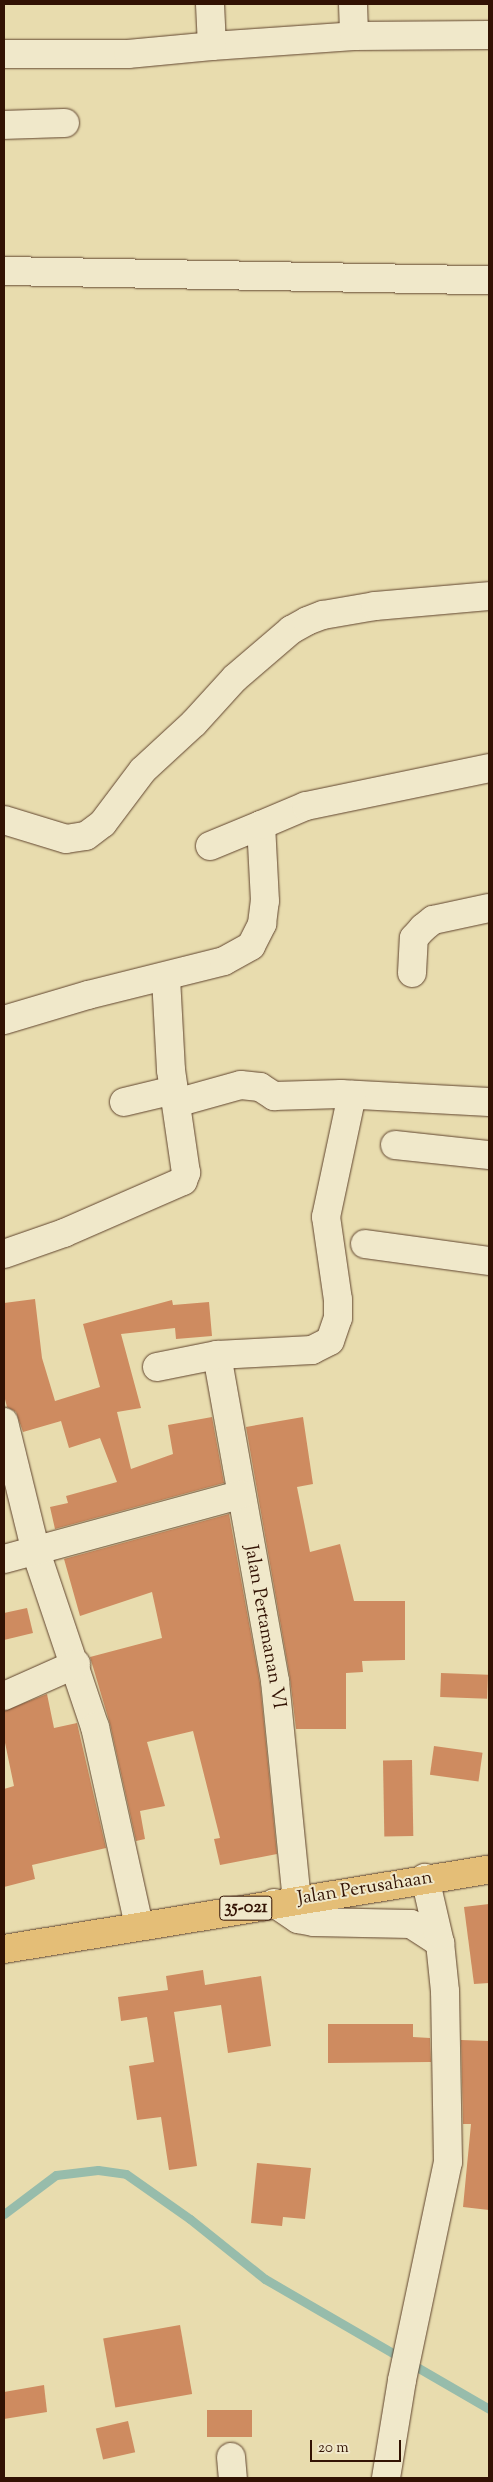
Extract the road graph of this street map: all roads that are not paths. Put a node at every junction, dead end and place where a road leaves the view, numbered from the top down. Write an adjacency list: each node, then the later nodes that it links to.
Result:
1 (210, 4): 5 (street)
2 (353, 4): 4 (street)
3 (489, 35): 4 (street)
4 (354, 36): 5 (street)
5 (212, 46): 6 (street)
6 (4, 54)
7 (65, 123): 8 (street)
8 (4, 125)
9 (4, 271): 10 (street)
10 (489, 280)
11 (489, 596): 13 (street)
12 (489, 768): 14 (street)
13 (4, 820)
14 (261, 825): 15 (street); 18 (street)
15 (210, 846)
16 (489, 908): 17 (street)
17 (412, 973)
18 (166, 977): 19 (street); 21 (street)
19 (4, 1020)
20 (352, 1095): 21 (street); 23 (street); 29 (street)
21 (175, 1096): 22 (street); 27 (street)
22 (124, 1102)
23 (489, 1102)
24 (395, 1145): 25 (street)
25 (489, 1155)
26 (365, 1244): 28 (street)
27 (4, 1254)
28 (489, 1261)
29 (217, 1355): 30 (street); 32 (street, Jalan Pertamanan VI)
30 (157, 1367)
31 (4, 1422): 33 (street)
32 (240, 1495): 33 (street); 39 (street, Jalan Pertamanan VI)
33 (36, 1552): 34 (street); 35 (street)
34 (4, 1559)
35 (76, 1664): 36 (street); 40 (street)
36 (4, 1696)
37 (489, 1870): 38 (main road, Jalan Perusahaan / 35-021)
38 (425, 1878): 39 (main road, Jalan Perusahaan / 35-021); 41 (street)
39 (285, 1902): 40 (main road, Jalan Perusahaan / 35-021); 41 (street)
40 (140, 1925): 42 (main road, Jalan Perusahaan / 35-021)
41 (440, 1943): 43 (street)
42 (4, 1949)
43 (386, 2478)

